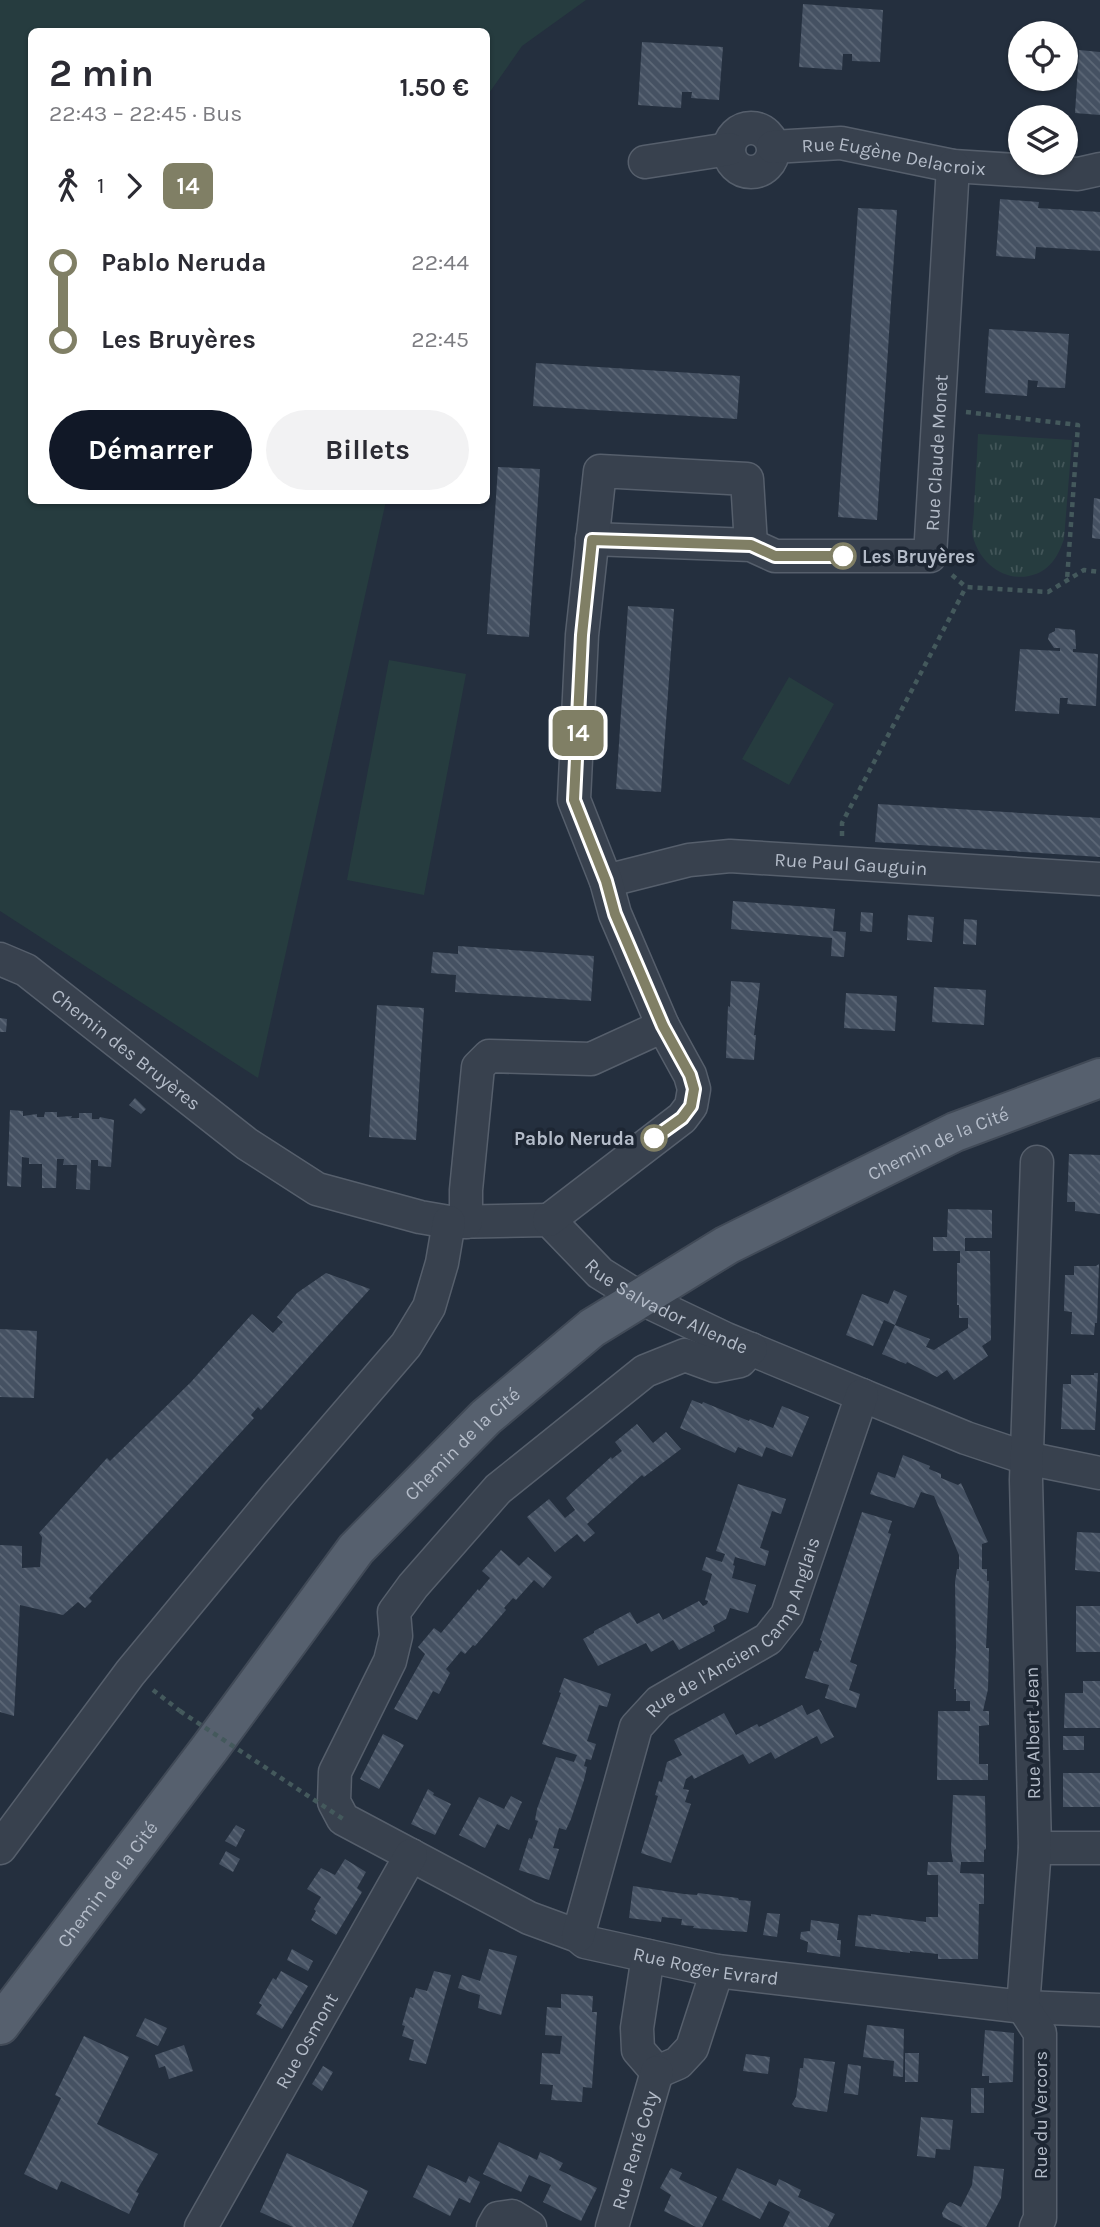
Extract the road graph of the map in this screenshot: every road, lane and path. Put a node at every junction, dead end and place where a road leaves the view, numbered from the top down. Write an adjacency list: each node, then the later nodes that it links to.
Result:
1 (645, 162): 2 (street, Rue Eugène Delacroix)
2 (953, 166): 3 (street, Rue Eugène Delacroix); 4 (street, Rue Claude Monet)
3 (1100, 169)
4 (939, 409): 7 (street, Rue Claude Monet); 9 (path)
5 (592, 540): 6 (street, Rue Claude Monet); 6 (street); 13 (street)
6 (751, 545): 7 (street, Rue Claude Monet)
7 (930, 556): 10 (path)
8 (1100, 572): 9 (path)
9 (1067, 580): 10 (path)
10 (966, 587): 11 (path)
11 (843, 862): 12 (street, Rue Paul Gauguin); 13 (street, Rue Paul Gauguin)
12 (1100, 879)
13 (606, 881): 15 (street)
14 (0, 959): 19 (street, Chemin des Bruyères)
15 (663, 1026): 18 (street); 19 (street)
16 (1100, 1077): 20 (main road, Chemin de la Cité)
17 (1037, 1162): 23 (street, Rue Albert Jean)
18 (549, 1220): 19 (street); 20 (street, Rue Salvador Allende)
19 (457, 1222): 27 (street)
20 (639, 1298): 21 (street, Rue Salvador Allende); 36 (main road, Chemin de la Cité)
21 (751, 1349): 22 (street, Rue Salvador Allende); 26 (street)
22 (862, 1395): 23 (street, Rue Salvador Allende); 31 (street, Rue de l'Ancien Camp Anglais)
23 (1026, 1458): 24 (street, Rue Salvador Allende); 29 (street, Rue Albert Jean)
24 (1100, 1473)
25 (180, 1711): 26 (path, bridge)
26 (343, 1819): 30 (street, Rue Roger Evrard)
27 (0, 1848)
28 (1100, 1848): 29 (street)
29 (1035, 1849): 34 (street, Rue Albert Jean)
30 (411, 1855): 31 (street, Rue Roger Evrard); 39 (street, Rue Osmont)
31 (578, 1936): 32 (street, Rue Roger Evrard)
32 (648, 1956): 33 (street, Rue Roger Evrard); 37 (street, Rue René Coty)
33 (717, 1971): 34 (street, Rue Roger Evrard); 37 (street, Rue René Coty)
34 (1023, 2007): 35 (street, Rue Roger Evrard); 42 (street, Rue du Vercors)
35 (1100, 2010)
36 (0, 2025)
37 (657, 2072): 38 (street, Rue René Coty)
38 (621, 2223)
39 (201, 2227)
40 (493, 2227): 41 (street)
41 (530, 2227)
42 (1036, 2227)

